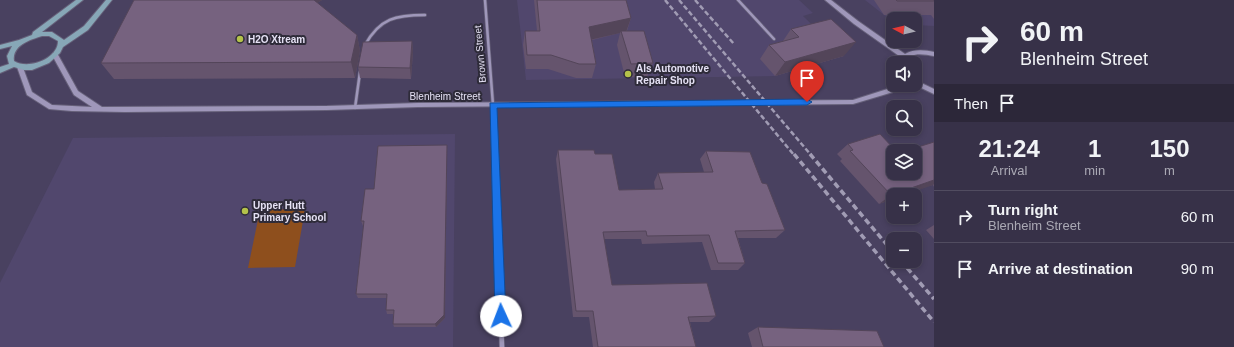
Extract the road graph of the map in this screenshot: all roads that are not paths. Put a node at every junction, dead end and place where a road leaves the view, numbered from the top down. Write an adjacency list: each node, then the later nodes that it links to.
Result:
1 (80, 0): 7 (main road)
2 (109, 0): 10 (main road)
3 (485, 0): 23 (lane, Brown Street)
4 (738, 0): 8 (lane)
5 (828, 0): 15 (street)
6 (425, 15): 12 (lane)
7 (33, 36): 9 (main road); 10 (main road)
8 (774, 39)
9 (22, 41): 11 (main road); 17 (main road)
10 (61, 45): 14 (main road)
11 (0, 47)
12 (364, 47)
13 (934, 54): 16 (street)
14 (55, 55): 17 (main road); 25 (street)
15 (899, 56)
16 (907, 56)
17 (17, 66): 19 (main road); 25 (street, Blenheim Street)
18 (361, 69): 24 (lane)
19 (0, 70)
20 (922, 86): 22 (street)
21 (886, 92): 23 (street, Blenheim Street)
22 (934, 92)
23 (493, 105): 24 (street, Blenheim Street); 26 (street, Brown Street)
24 (356, 108): 25 (street, Blenheim Street)
25 (100, 109)
26 (502, 347)

